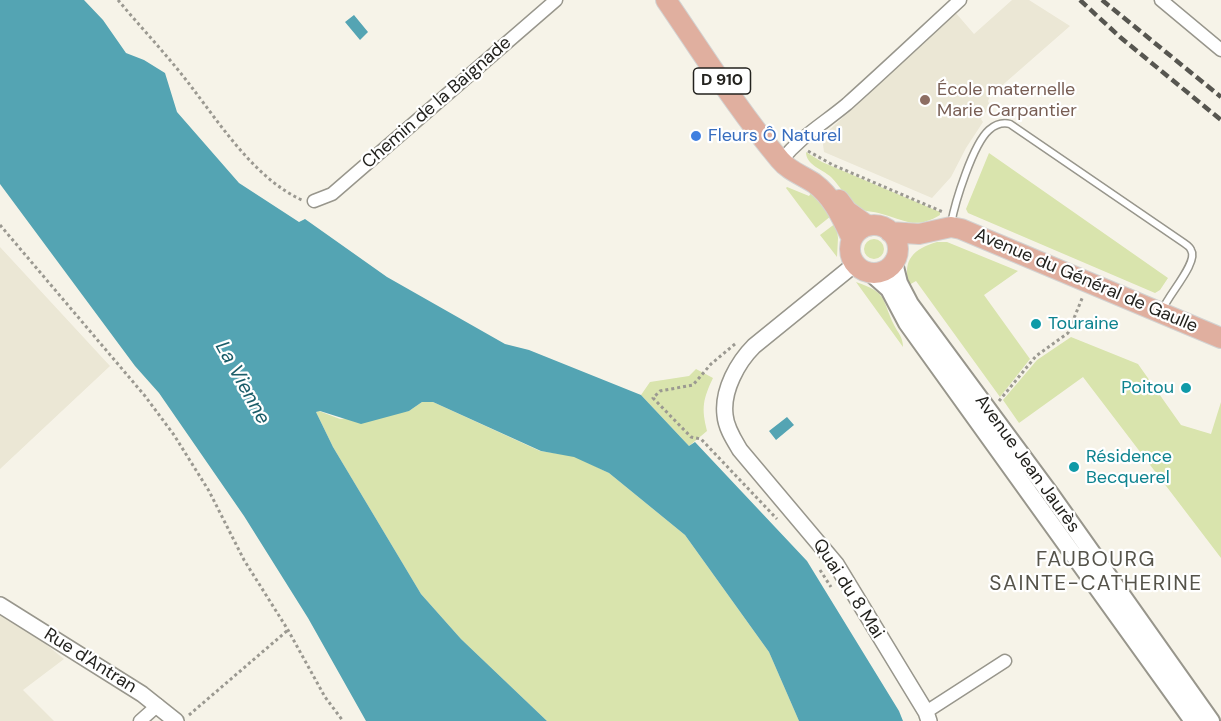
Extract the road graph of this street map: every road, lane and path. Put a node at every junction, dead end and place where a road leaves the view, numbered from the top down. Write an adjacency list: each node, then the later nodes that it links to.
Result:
1 (118, 0): 9 (path)
2 (556, 0): 9 (street, Chemin de la Baignade)
3 (666, 0): 8 (main road, D 910)
4 (681, 0): 8 (main road, D 910)
5 (960, 0): 8 (street)
6 (1161, 0): 7 (street)
7 (1221, 50)
8 (784, 156): 11 (main road, D 910); 12 (path, Avenue du Général de Gaulle); 15 (main road, D 910)
9 (314, 201)
10 (0, 225): 25 (path)
11 (868, 226): 13 (main road); 15 (main road)
12 (951, 227): 14 (main road, Avenue du Général de Gaulle); 18 (main road, Avenue du Général de Gaulle); 19 (lane)
13 (890, 232): 14 (main road, Avenue du Général de Gaulle); 16 (main road)
14 (930, 232): 16 (main road, Avenue du Général de Gaulle)
15 (852, 239): 17 (main road)
16 (896, 258): 17 (main road); 23 (main road, Avenue Jean Jaurès)
17 (863, 269): 28 (street, Quai du 8 Mai); 32 (main road, Avenue Jean Jaurès)
18 (1088, 282): 19 (main road, Avenue du Général de Gaulle); 23 (path)
19 (1162, 313): 20 (main road, Avenue du Général de Gaulle)
20 (1221, 338)
21 (738, 346): 22 (path)
22 (735, 350)
23 (989, 410): 33 (main road, Avenue Jean Jaurès)
24 (0, 605): 27 (street, Rue d'Antran)
25 (288, 630): 29 (path); 31 (path)
26 (1005, 661): 28 (street)
27 (158, 705): 29 (street, Rue d'Antran); 30 (street)
28 (928, 717)
29 (175, 720)
30 (140, 721)
31 (343, 721)
32 (1193, 721)
33 (1211, 721)

